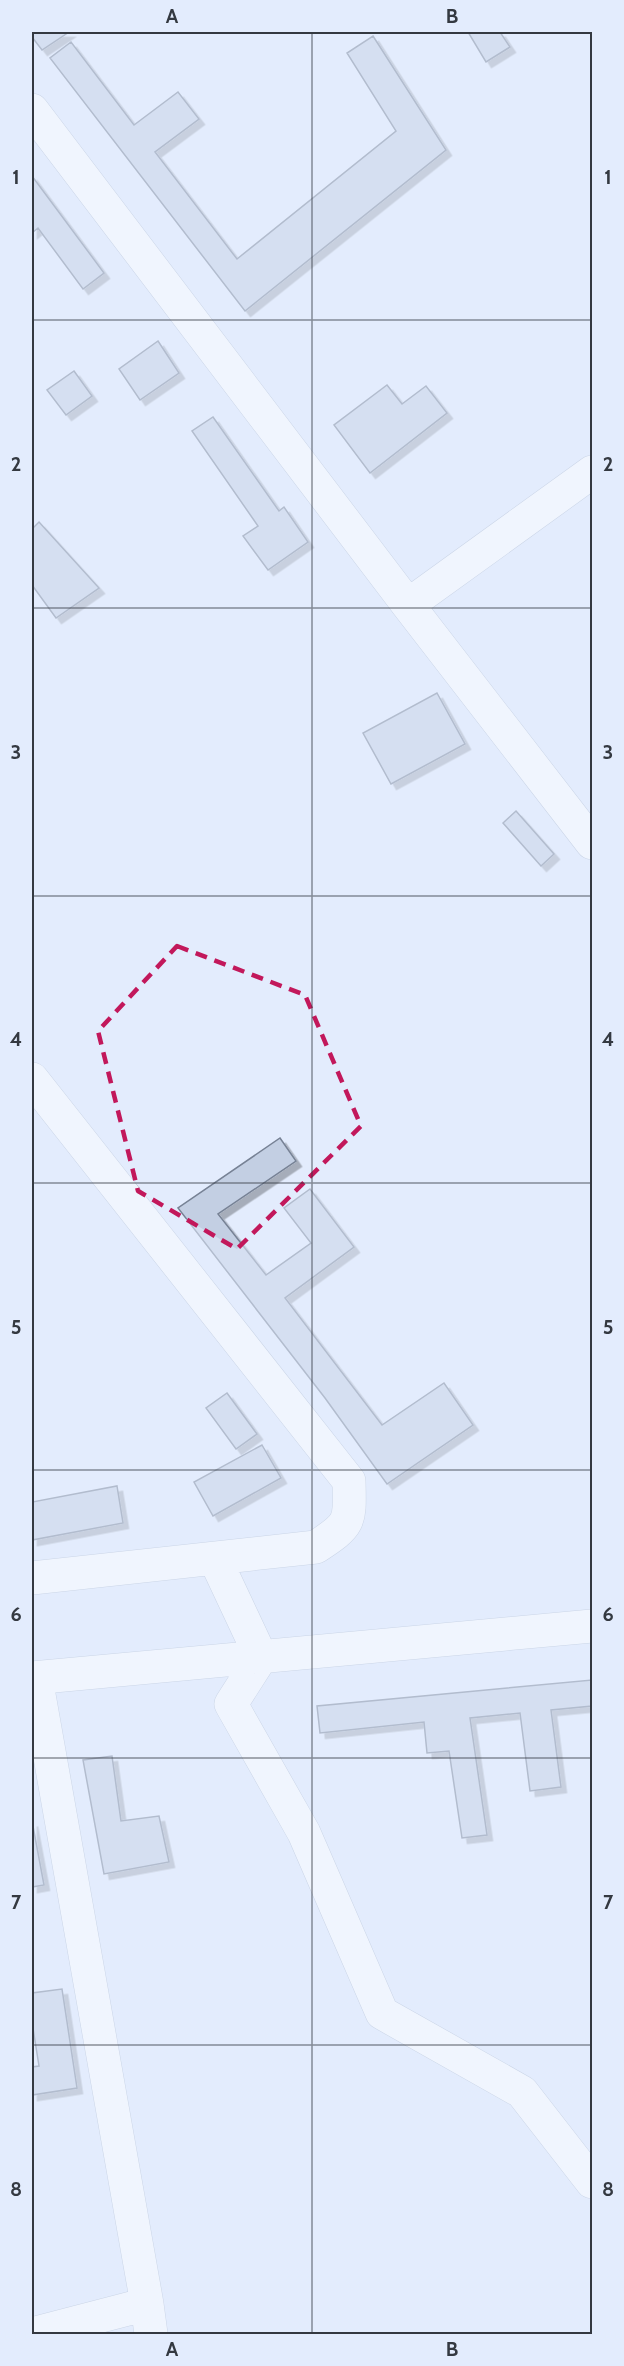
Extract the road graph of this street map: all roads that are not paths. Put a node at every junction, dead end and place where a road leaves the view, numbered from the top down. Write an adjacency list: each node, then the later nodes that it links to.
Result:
1 (32, 110): 3 (street)
2 (592, 472): 3 (street)
3 (408, 605): 4 (street)
4 (592, 843)
5 (32, 1078): 6 (street)
6 (215, 1559): 7 (street); 9 (street)
7 (32, 1578)
8 (592, 1626): 9 (street)
9 (261, 1657): 10 (street); 11 (street)
10 (34, 1678): 12 (street)
11 (592, 2182)
12 (149, 2319): 13 (street)
13 (32, 2334)

